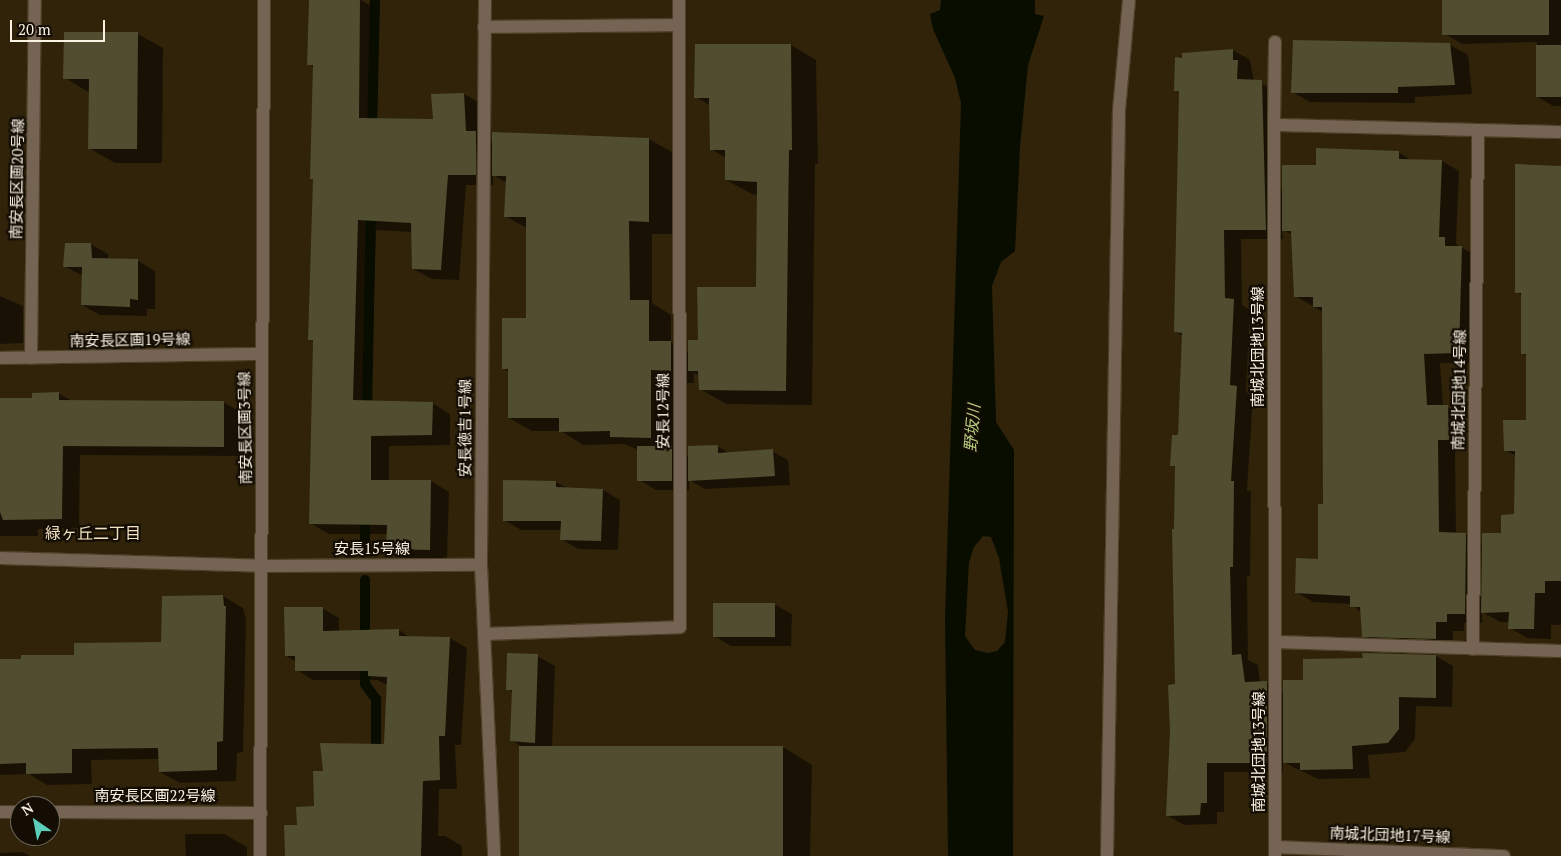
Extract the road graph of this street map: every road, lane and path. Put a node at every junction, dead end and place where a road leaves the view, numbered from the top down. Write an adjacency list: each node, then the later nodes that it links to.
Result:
1 (35, 0): 14 (street, 南安長区画20号線)
2 (264, 0): 12 (street, 南安長区画3号線)
3 (485, 0): 7 (street, 安長徳吉1号線)
4 (679, 0): 6 (street, 安長12号線)
5 (1129, 0): 27 (street)
6 (678, 25): 7 (street); 18 (street, 安長12号線)
7 (484, 27): 16 (street, 安長徳吉1号線)
8 (1275, 42): 9 (street, 南城北団地13号線)
9 (1274, 126): 10 (street); 19 (street, 南城北団地13号線)
10 (1478, 131): 11 (street); 20 (street, 南城北団地14号線)
11 (1561, 132)
12 (260, 354): 14 (street, 南安長区画19号線); 17 (street, 南安長区画3号線)
13 (0, 358): 14 (street, 南安長区画19号線)
14 (31, 358)
15 (0, 558): 17 (street, 安長15号線)
16 (481, 565): 17 (street, 安長15号線); 18 (street, 安長徳吉1号線)
17 (263, 566): 23 (street, 南安長区画3号線)
18 (484, 634): 26 (street, 安長徳吉1号線)
19 (1275, 642): 20 (street); 24 (street, 南城北団地13号線)
20 (1473, 649): 21 (street)
21 (1561, 651)
22 (60, 812): 23 (street, 南安長区画22号線)
23 (261, 813): 25 (street, 南安長区画3号線)
24 (1275, 851): 28 (street, 南城北団地17号線)
25 (260, 856)
26 (494, 856)
27 (1107, 856)
28 (1504, 856)

